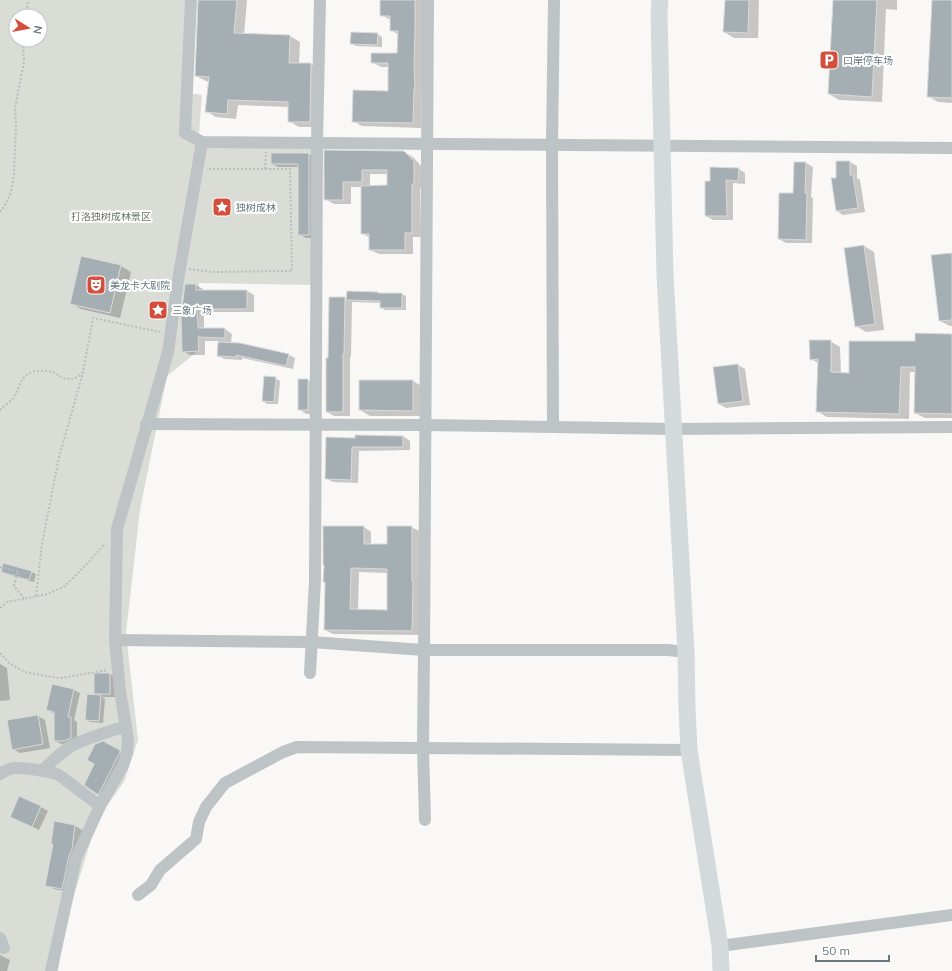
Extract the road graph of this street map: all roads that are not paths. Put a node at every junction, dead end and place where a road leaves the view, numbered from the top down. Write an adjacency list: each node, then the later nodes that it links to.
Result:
1 (191, 0): 6 (street)
2 (320, 0): 7 (street)
3 (428, 0): 8 (street)
4 (554, 0): 9 (street)
5 (660, 0): 10 (street)
6 (202, 142): 7 (street); 12 (street)
7 (317, 143): 8 (street); 13 (street)
8 (426, 144): 9 (street); 14 (street)
9 (552, 144): 10 (street); 15 (street)
10 (662, 145): 11 (street); 17 (street)
11 (952, 148)
12 (146, 424): 13 (street); 18 (street)
13 (316, 424): 14 (street); 19 (street)
14 (425, 425): 15 (street); 20 (street)
15 (553, 427): 17 (street)
16 (952, 427): 17 (street)
17 (674, 429): 21 (street)
18 (115, 640): 19 (street); 23 (street)
19 (311, 642): 20 (street); 22 (street)
20 (424, 650): 21 (street); 24 (street)
21 (686, 652): 25 (street)
22 (310, 673)
23 (126, 726): 26 (street); 28 (street)
24 (423, 748): 25 (street); 29 (street); 30 (street)
25 (690, 750): 32 (street)
26 (42, 771): 27 (street); 28 (street)
27 (0, 774)
28 (100, 806): 33 (street)
29 (424, 820)
30 (138, 895)
31 (952, 915): 32 (street)
32 (720, 946): 34 (street)
33 (50, 971)
34 (721, 971)

